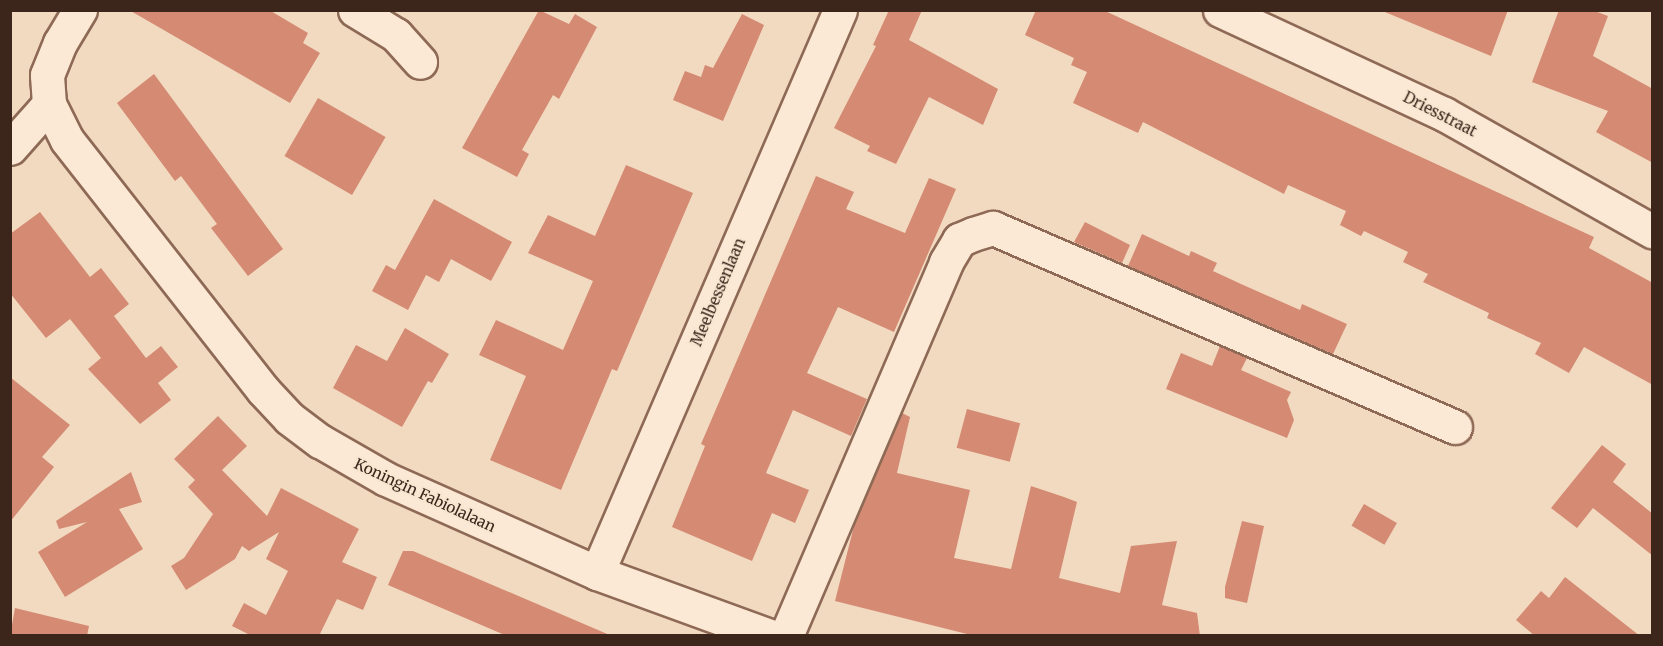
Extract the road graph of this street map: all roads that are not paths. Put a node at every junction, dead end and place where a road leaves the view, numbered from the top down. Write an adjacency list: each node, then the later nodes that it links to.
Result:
1 (80, 10): 6 (street)
2 (355, 10): 5 (street)
3 (840, 10): 10 (street, Meelbessenlaan)
4 (1220, 10): 8 (street, Driesstraat)
5 (420, 62)
6 (49, 104): 7 (street); 10 (street, Koningin Fabiolalaan)
7 (10, 148)
8 (1653, 231)
9 (1455, 427): 12 (street)
10 (597, 573): 11 (street, Koningin Fabiolalaan)
11 (770, 636)
12 (786, 636)

